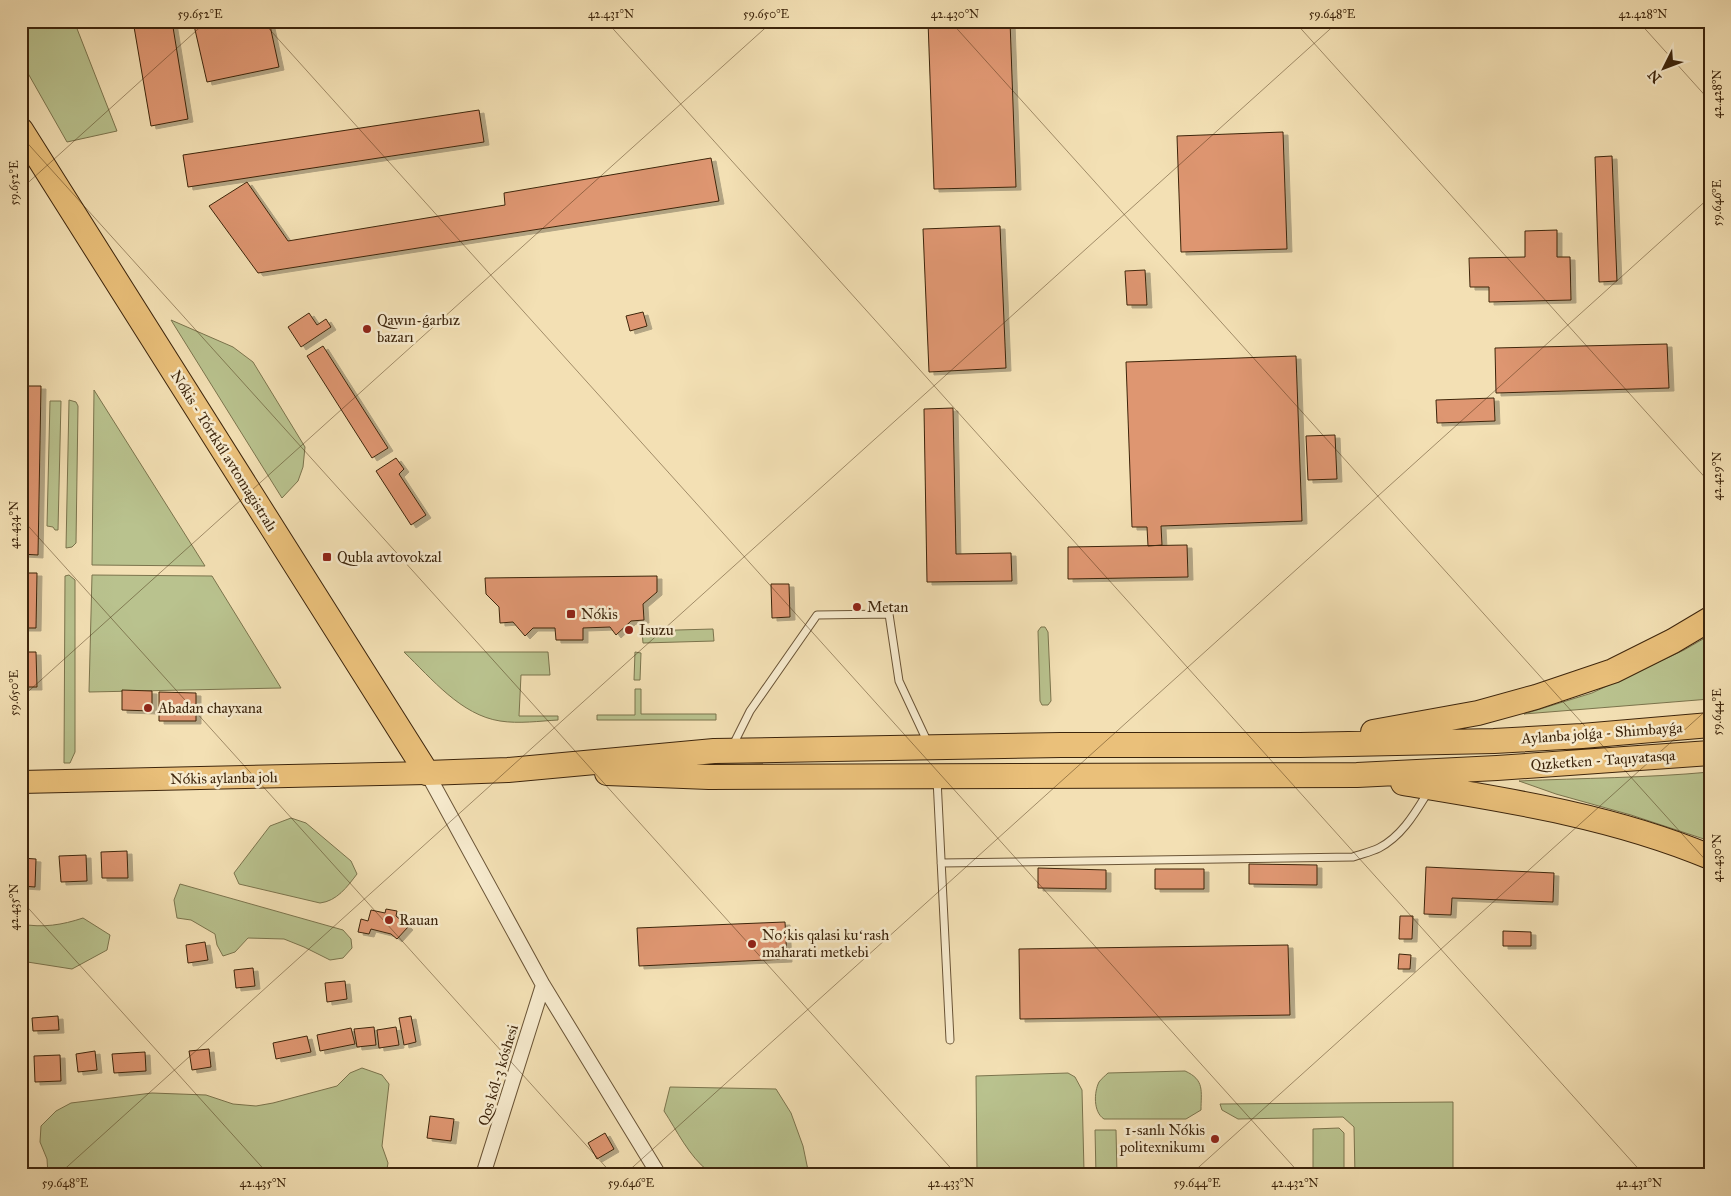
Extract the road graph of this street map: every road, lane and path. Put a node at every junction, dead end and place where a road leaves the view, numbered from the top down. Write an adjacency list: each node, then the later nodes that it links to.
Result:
1 (21, 130): 9 (highway, Nókis - Tórtkúl avtomagistralı)
2 (1710, 619): 4 (highway)
3 (1710, 725): 4 (highway, Aylanba jolǵa - Shimbayǵa)
4 (1300, 745): 5 (highway)
5 (930, 748): 6 (highway); 6 (lane)
6 (730, 751): 8 (highway)
7 (1710, 753): 10 (highway, Qızketken - Taqıyatasqa)
8 (508, 770): 9 (highway); 11 (highway)
9 (427, 773): 12 (main road, Nókis aylanba jolı); 16 (street)
10 (1357, 775): 11 (highway); 13 (highway)
11 (937, 777): 15 (lane)
12 (21, 782)
13 (1432, 787): 14 (highway); 15 (lane)
14 (1710, 857)
15 (941, 863): 17 (lane)
16 (543, 985): 18 (street, Qos kól-3 kóshesi); 19 (street)
17 (950, 1040)
18 (483, 1175)
19 (659, 1175)

